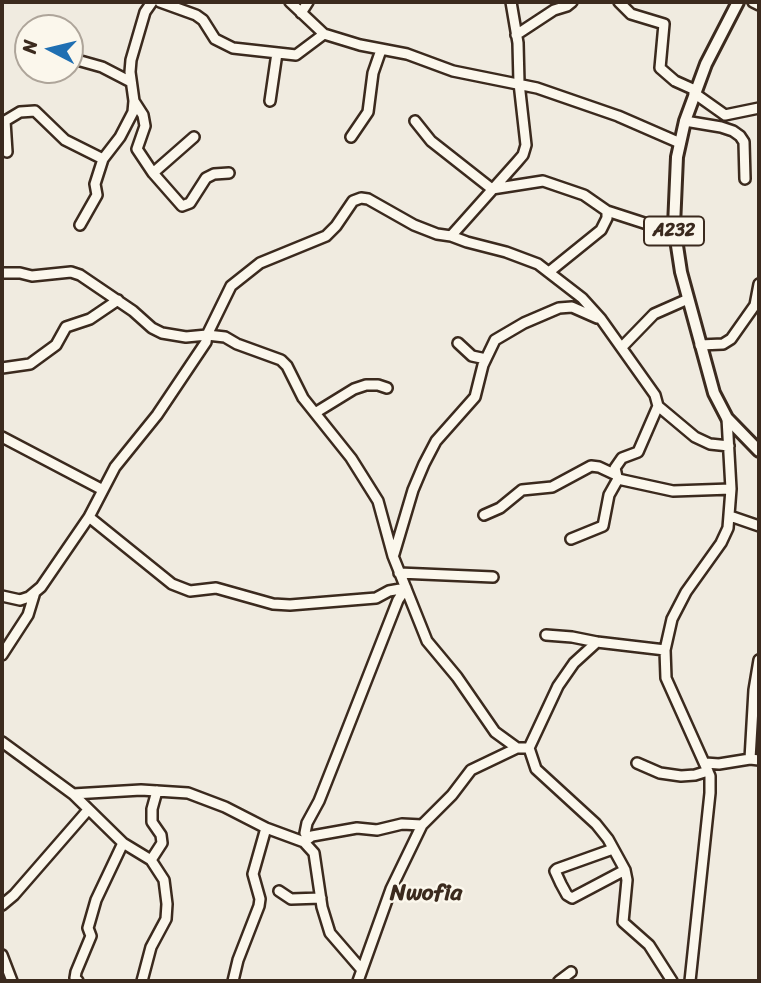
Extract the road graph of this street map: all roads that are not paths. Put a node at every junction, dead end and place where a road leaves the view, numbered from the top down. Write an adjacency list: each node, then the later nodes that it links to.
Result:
1 (152, 2): 17 (street)
2 (160, 2): 15 (street)
3 (290, 2): 11 (street)
4 (308, 2): 11 (street)
5 (511, 2): 13 (street)
6 (572, 2): 13 (street)
7 (618, 2): 19 (street)
8 (738, 2): 19 (main road, A232)
9 (753, 2): 10 (street)
10 (759, 5)
11 (302, 13): 12 (street)
12 (324, 34): 14 (street); 15 (street)
13 (516, 35): 18 (street)
14 (381, 50): 18 (street); 26 (street)
15 (277, 53): 21 (street)
16 (84, 62): 17 (street)
17 (131, 82): 20 (street)
18 (519, 83): 27 (street); 33 (street)
19 (695, 91): 22 (street); 24 (main road, A232)
20 (134, 101): 29 (street); 30 (street)
21 (270, 101)
22 (759, 108)
23 (415, 121): 33 (street)
24 (685, 121): 27 (main road, A232); 32 (street)
25 (194, 137): 30 (street)
26 (351, 137)
27 (680, 143): 36 (main road, A232)
28 (7, 152): 29 (street)
29 (103, 159): 35 (street)
30 (153, 173): 31 (street)
31 (229, 173)
32 (745, 179)
33 (492, 189): 34 (street); 37 (street)
34 (607, 211): 36 (street); 38 (street)
35 (80, 225)
36 (675, 233): 41 (main road, A232)
37 (451, 236): 38 (street); 45 (street)
38 (549, 272): 44 (street)
39 (2, 273): 42 (street)
40 (759, 284): 43 (street)
41 (688, 299): 47 (main road, A232); 48 (street)
42 (118, 300): 45 (street); 50 (street)
43 (757, 306): 47 (street)
44 (601, 319): 48 (street); 49 (street)
45 (207, 335): 53 (street); 60 (street)
46 (457, 343): 49 (street)
47 (700, 345): 54 (main road, A232)
48 (622, 347): 52 (street)
49 (486, 359): 66 (street)
50 (2, 368)
51 (387, 388): 53 (street)
52 (658, 406): 56 (street); 58 (street)
53 (315, 413): 66 (street)
54 (727, 418): 56 (street); 57 (main road, A232)
55 (2, 437): 60 (street)
56 (729, 446): 59 (street)
57 (759, 451)
58 (616, 476): 59 (street); 61 (street); 65 (street)
59 (731, 489): 62 (street)
60 (103, 490): 63 (street)
61 (484, 515)
62 (730, 516): 64 (street); 74 (street)
63 (89, 517): 69 (street); 70 (street)
64 (759, 527)
65 (571, 538)
66 (393, 556): 67 (street)
67 (400, 573): 68 (street); 69 (street)
68 (493, 577)
69 (406, 589): 78 (street); 89 (street)
70 (35, 592): 71 (street); 75 (street)
71 (2, 596)
72 (546, 635): 73 (street)
73 (597, 642): 74 (street); 79 (street)
74 (665, 650): 82 (street)
75 (2, 655)
76 (759, 660): 80 (street)
77 (2, 743): 84 (street)
78 (517, 748): 79 (street); 86 (street)
79 (529, 748): 90 (street)
80 (755, 759): 82 (street)
81 (637, 763): 82 (street)
82 (707, 767): 106 (street)
83 (157, 791): 84 (street); 87 (street); 91 (street)
84 (73, 793): 85 (street)
85 (88, 810): 88 (street); 95 (street)
86 (422, 825): 89 (street); 97 (street)
87 (266, 828): 89 (street); 102 (street)
88 (122, 843): 91 (street); 100 (street)
89 (308, 843): 94 (street)
90 (613, 849): 92 (street); 92 (street)
91 (151, 860): 101 (street)
92 (625, 870): 105 (street)
93 (279, 891): 94 (street)
94 (321, 898): 97 (street)
95 (2, 905)
96 (2, 955): 99 (street)
97 (362, 971): 103 (street)
98 (571, 972): 104 (street)
99 (12, 981)
100 (78, 981)
101 (142, 981)
102 (233, 981)
103 (358, 981)
104 (559, 981)
105 (672, 981)
106 (690, 981)

